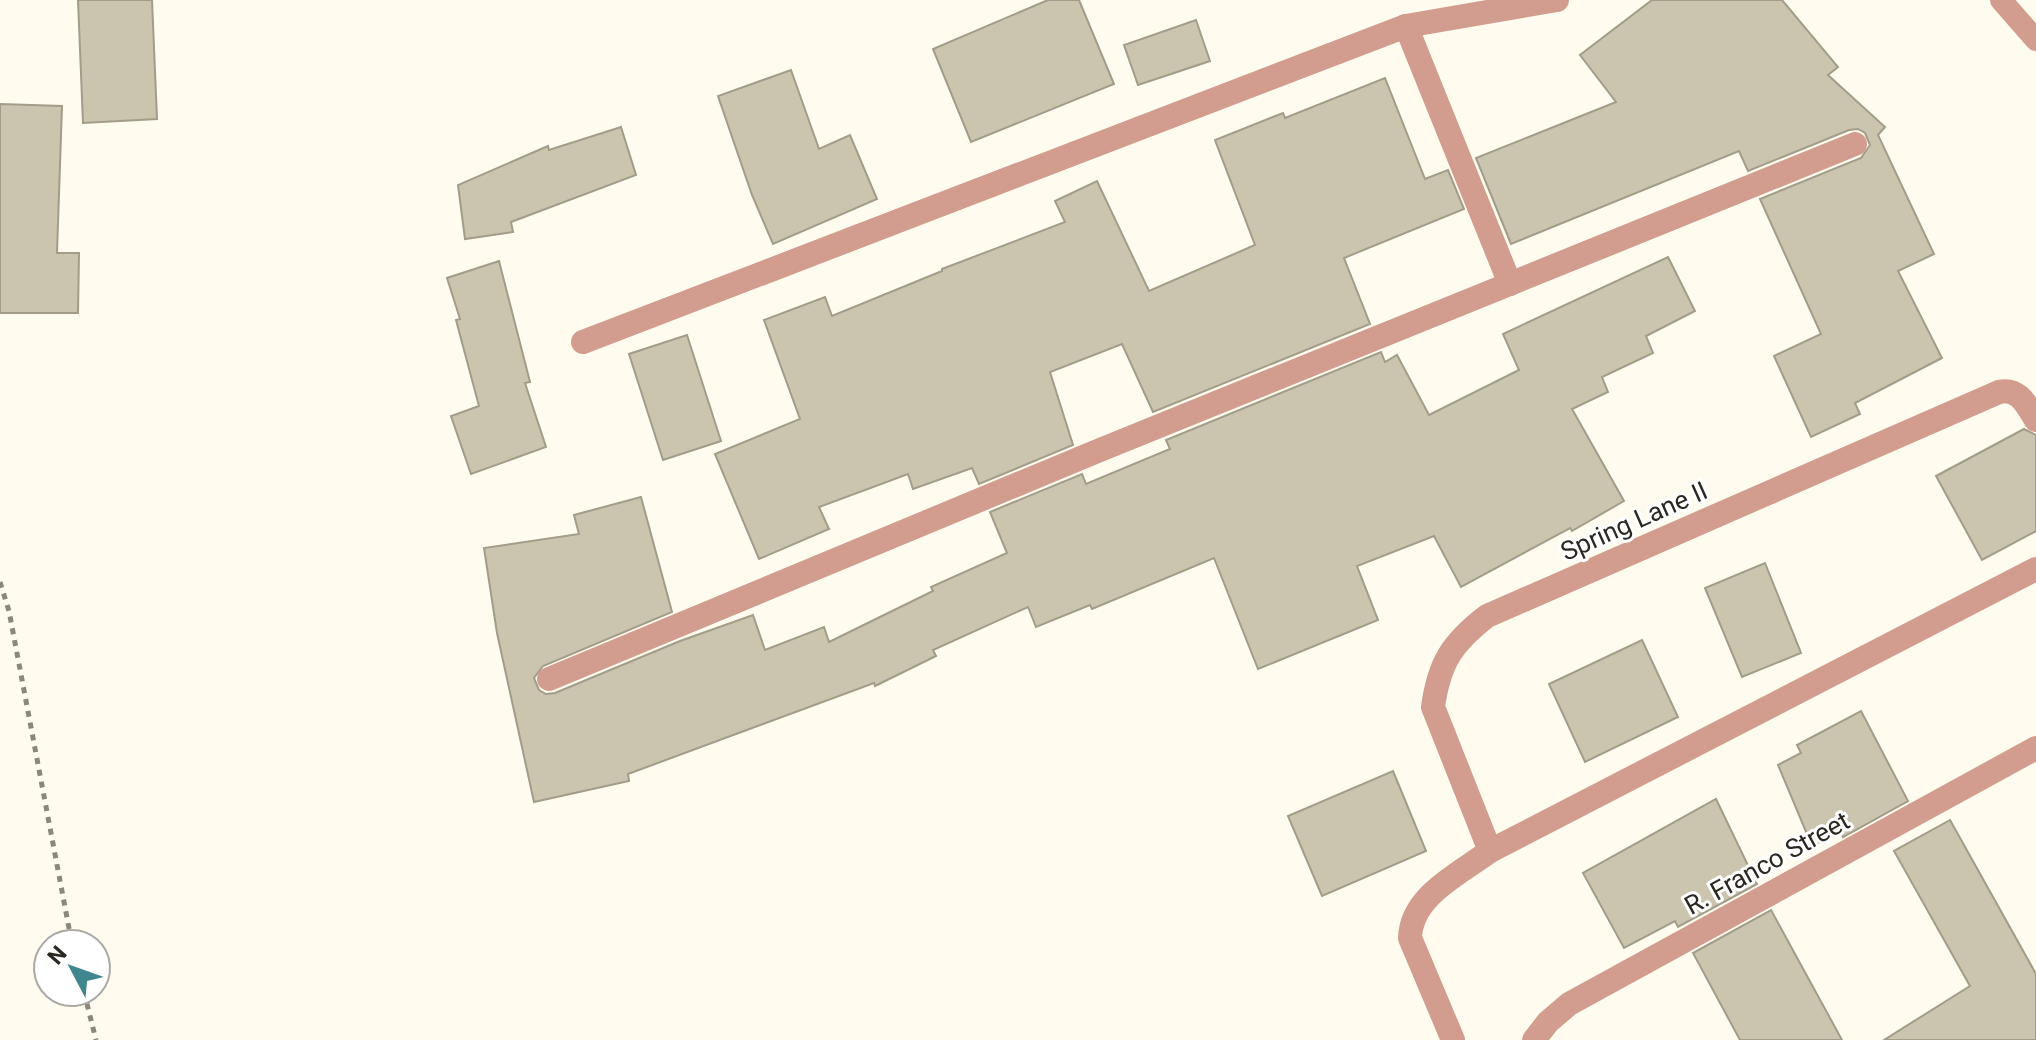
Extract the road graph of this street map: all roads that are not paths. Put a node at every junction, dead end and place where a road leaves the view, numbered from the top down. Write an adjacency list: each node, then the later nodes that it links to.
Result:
1 (1557, 0): 3 (street)
2 (2001, 0): 4 (lane)
3 (1406, 26): 6 (street); 7 (street)
4 (2036, 40)
5 (1855, 144): 6 (street)
6 (1510, 284): 10 (street)
7 (583, 342)
8 (2036, 420): 12 (street, Spring Lane II)
9 (2036, 569): 12 (street)
10 (549, 679)
11 (2036, 748): 14 (street, R. Franco Street)
12 (1490, 851): 13 (street)
13 (1453, 1040)
14 (1534, 1040)

